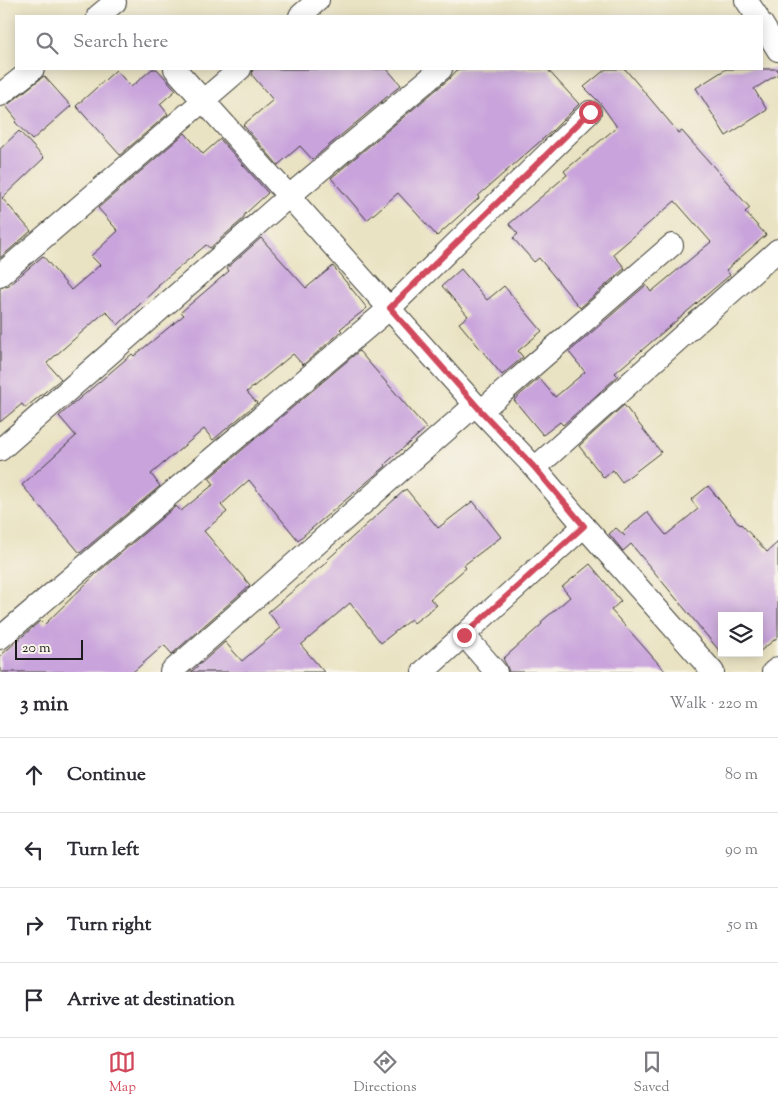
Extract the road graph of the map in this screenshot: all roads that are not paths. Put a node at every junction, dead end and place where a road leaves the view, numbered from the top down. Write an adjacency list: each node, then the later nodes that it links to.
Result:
1 (318, 0): 5 (street)
2 (746, 0): 6 (street)
3 (119, 6): 4 (street)
4 (100, 15)
5 (301, 15)
6 (755, 15)
7 (763, 26): 8 (street)
8 (778, 50)
9 (32, 70): 13 (street)
10 (176, 70): 14 (street)
11 (239, 70): 14 (street)
12 (440, 70): 16 (street)
13 (0, 95)
14 (204, 101): 16 (street); 19 (street)
15 (590, 112): 20 (street)
16 (288, 197): 20 (street); 22 (street)
17 (672, 245): 21 (street)
18 (778, 250): 23 (street)
19 (0, 275)
20 (390, 308): 21 (street); 26 (street)
21 (478, 408): 23 (street); 28 (street)
22 (0, 450)
23 (535, 468): 24 (street)
24 (584, 526): 25 (street); 31 (street)
25 (464, 635): 29 (street); 30 (street)
26 (0, 638)
27 (778, 668): 32 (street)
28 (171, 672)
29 (423, 672)
30 (496, 672)
31 (713, 672)
32 (773, 672)

